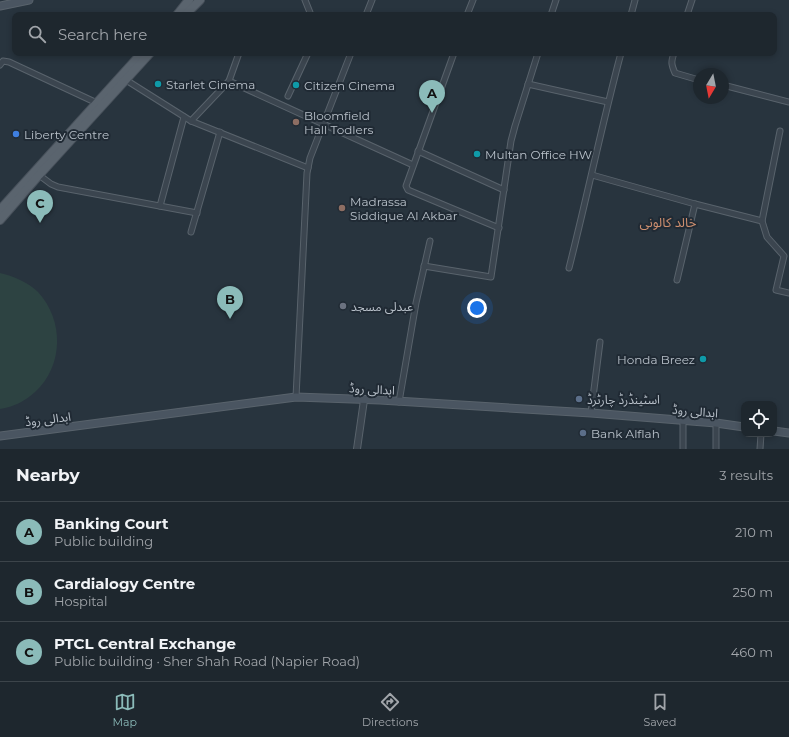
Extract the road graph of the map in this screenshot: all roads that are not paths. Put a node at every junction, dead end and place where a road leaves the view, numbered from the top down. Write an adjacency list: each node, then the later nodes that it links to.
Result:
1 (29, 0): 11 (main road)
2 (182, 0): 12 (main road)
3 (189, 0): 13 (main road)
4 (200, 0): 14 (main road)
5 (306, 0): 15 (street)
6 (372, 0): 16 (street)
7 (473, 0): 17 (street)
8 (556, 0): 18 (street)
9 (635, 0): 19 (street)
10 (692, 0): 20 (street)
11 (2, 4)
12 (181, 12)
13 (182, 12)
14 (183, 12)
15 (310, 12)
16 (367, 12)
17 (468, 12)
18 (552, 12)
19 (632, 12)
20 (688, 12)
21 (139, 56): 39 (main road)
22 (147, 56): 32 (main road)
23 (238, 56): 33 (street)
24 (307, 56): 36 (street)
25 (350, 56): 42 (street)
26 (453, 56): 45 (street)
27 (537, 56): 34 (street)
28 (620, 56): 37 (street)
29 (673, 56): 31 (street)
30 (0, 65): 39 (street)
31 (693, 78)
32 (126, 80): 40 (street); 48 (main road)
33 (229, 82): 41 (street); 42 (street)
34 (528, 84): 37 (street); 50 (street)
35 (729, 87): 38 (street)
36 (288, 96)
37 (608, 102): 49 (street)
38 (789, 102)
39 (97, 103): 53 (main road)
40 (184, 117): 41 (street); 52 (street)
41 (191, 121): 44 (street)
42 (323, 124): 46 (street); 47 (street)
43 (780, 131): 56 (street)
44 (220, 132): 47 (street); 54 (street)
45 (418, 151): 46 (street); 50 (street)
46 (413, 165): 57 (street)
47 (308, 168): 65 (street)
48 (39, 175): 52 (street); 55 (main road)
49 (592, 175): 51 (street); 61 (street)
50 (504, 190): 57 (street)
51 (695, 204): 56 (street); 62 (street)
52 (160, 206): 54 (street)
53 (0, 210)
54 (196, 213): 58 (street)
55 (0, 220)
56 (762, 221): 63 (street)
57 (499, 228): 60 (street)
58 (191, 232)
59 (430, 241): 60 (street)
60 (424, 266): 67 (street)
61 (569, 268)
62 (677, 280)
63 (789, 293)
64 (600, 342): 68 (street)
65 (296, 397): 66 (main road, ابدالی روڈ); 74 (main road, ابدالی روڈ)
66 (364, 400): 67 (main road, ابدالی روڈ); 76 (street)
67 (400, 402): 68 (main road, ابدالی روڈ)
68 (591, 413): 69 (main road, ابدالی روڈ)
69 (683, 420): 70 (main road, ابدالی روڈ); 77 (street)
70 (716, 423): 71 (main road, ابدالی روڈ); 78 (street)
71 (741, 427)
72 (777, 431): 73 (main road)
73 (789, 433)
74 (0, 436)
75 (761, 437): 79 (street)
76 (357, 449)
77 (683, 449)
78 (716, 449)
79 (760, 449)

